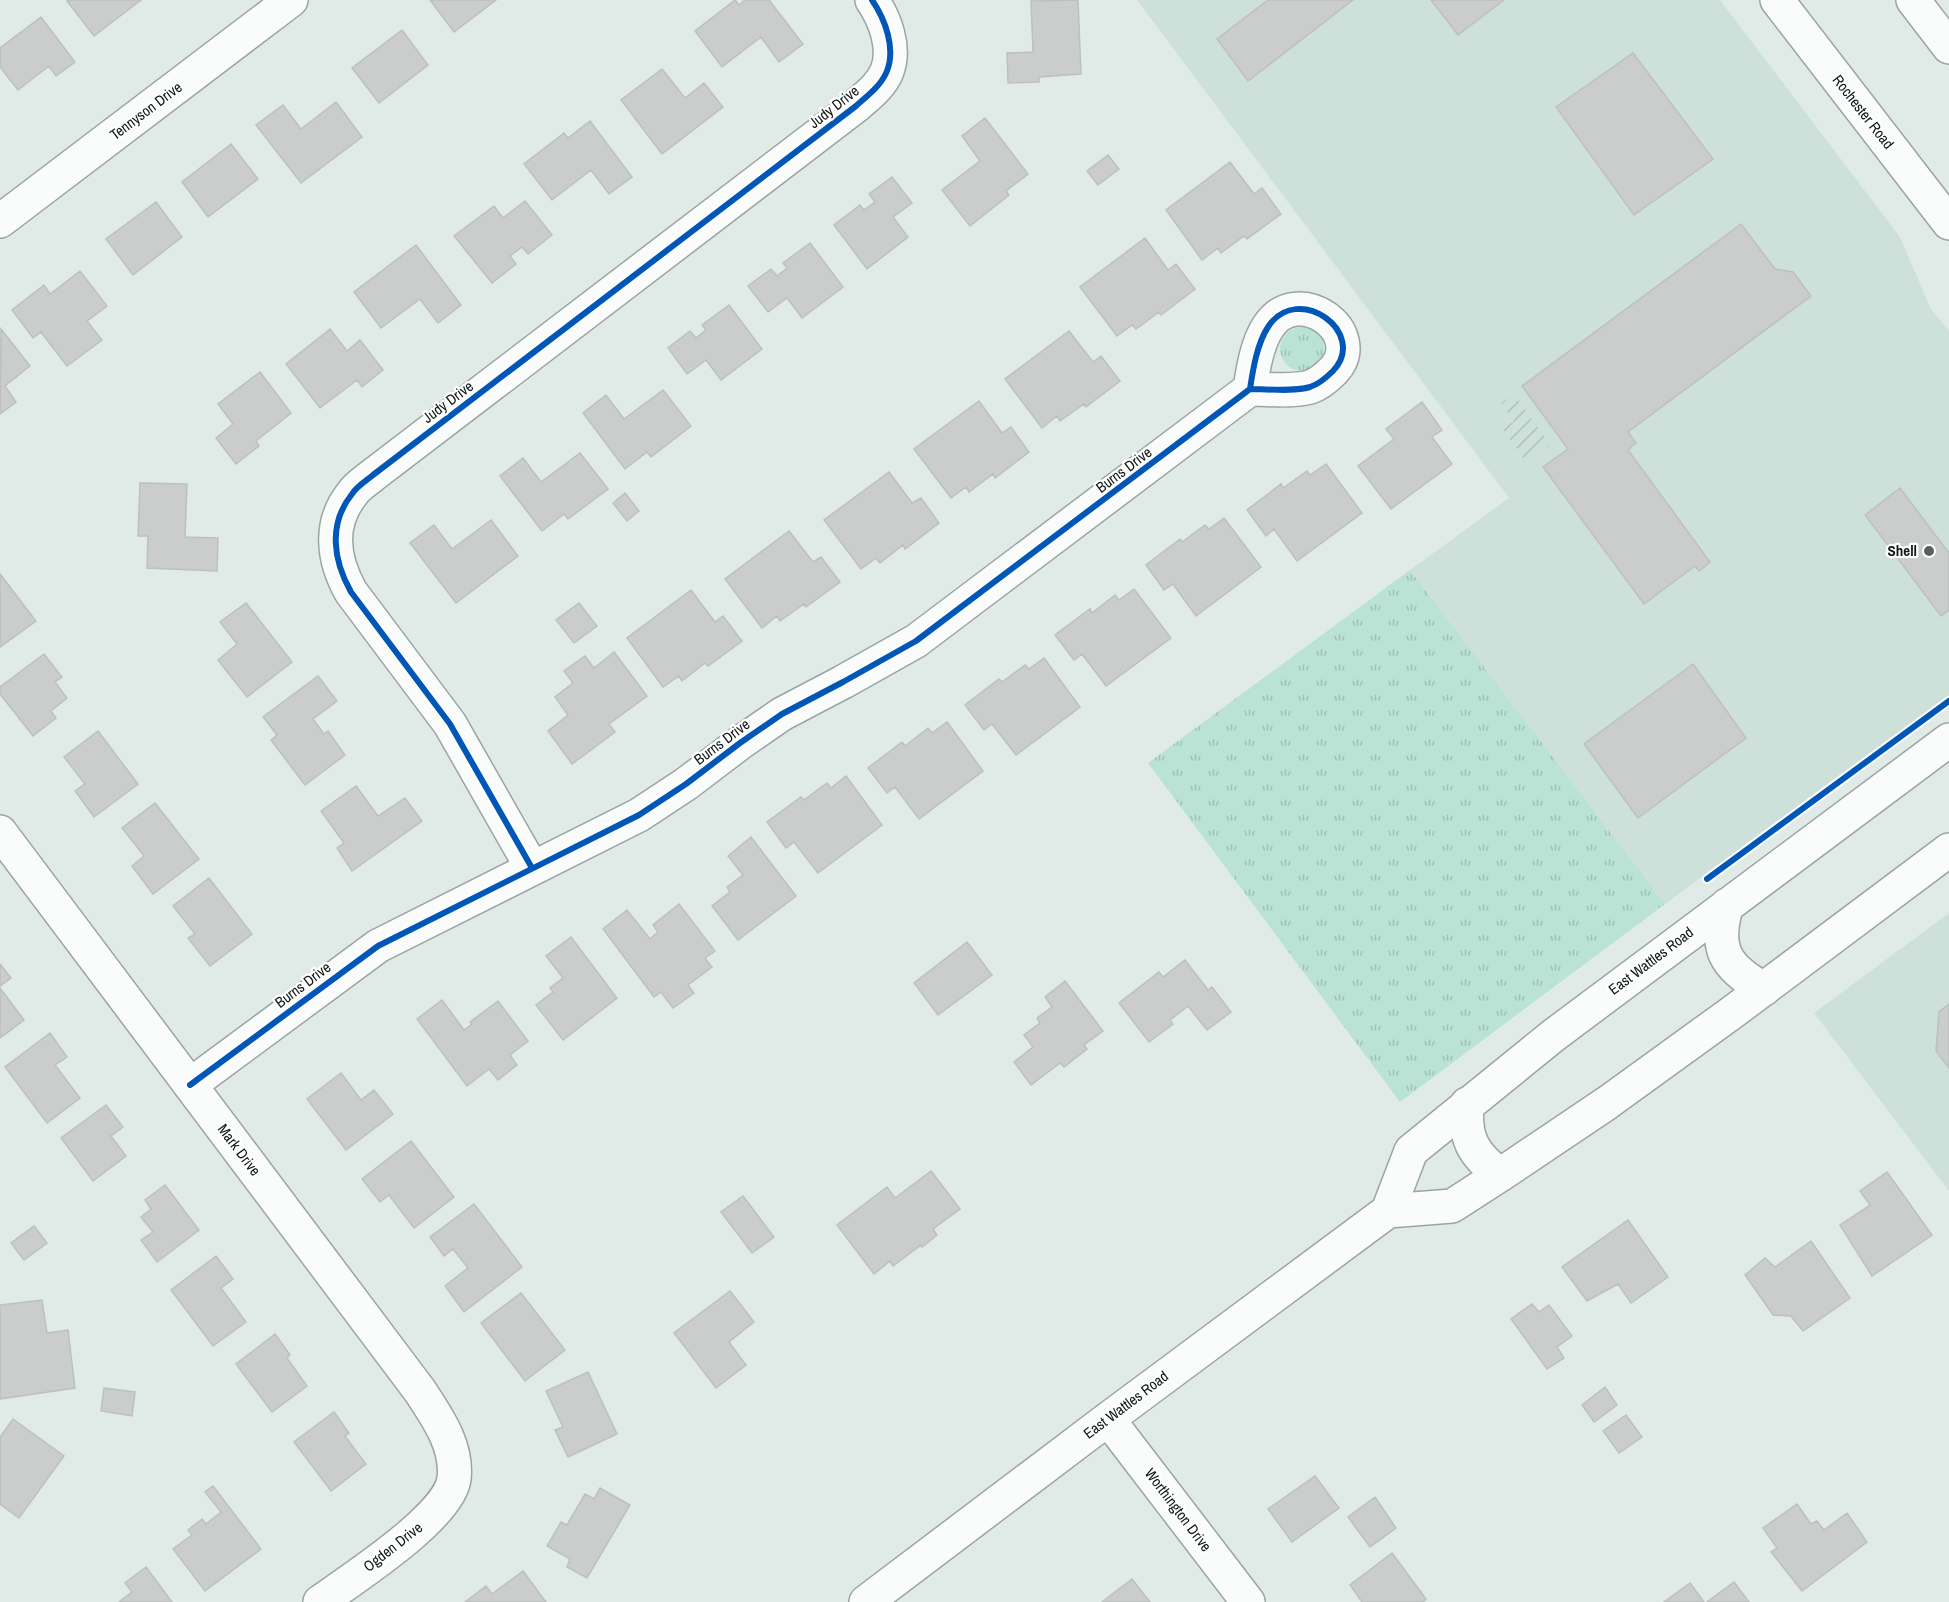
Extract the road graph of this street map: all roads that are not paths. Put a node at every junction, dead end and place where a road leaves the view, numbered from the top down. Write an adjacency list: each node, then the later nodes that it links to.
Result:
1 (291, 0): 6 (street, Tennyson Drive)
2 (872, 0): 12 (street, Judy Drive)
3 (1777, 0): 7 (street, Rochester Road)
4 (1913, 0): 5 (street)
5 (1949, 47)
6 (0, 221)
7 (1949, 223)
8 (1250, 389): 12 (street, Burns Drive)
9 (1949, 740): 13 (street, East Wattles Road)
10 (0, 832): 15 (street, Mark Drive)
11 (1949, 850): 14 (street)
12 (532, 868): 15 (street, Burns Drive)
13 (1727, 905): 14 (street); 16 (street, East Wattles Road)
14 (1764, 989): 17 (street)
15 (190, 1084): 20 (street, Mark Drive)
16 (1467, 1104): 17 (street); 18 (street, East Wattles Road)
17 (1500, 1175): 18 (street)
18 (1388, 1211): 19 (street, East Wattles Road)
19 (1108, 1419): 22 (street, East Wattles Road); 23 (street, Worthington Drive)
20 (454, 1480): 21 (street, Ogden Drive)
21 (320, 1602)
22 (866, 1602)
23 (1248, 1602)

